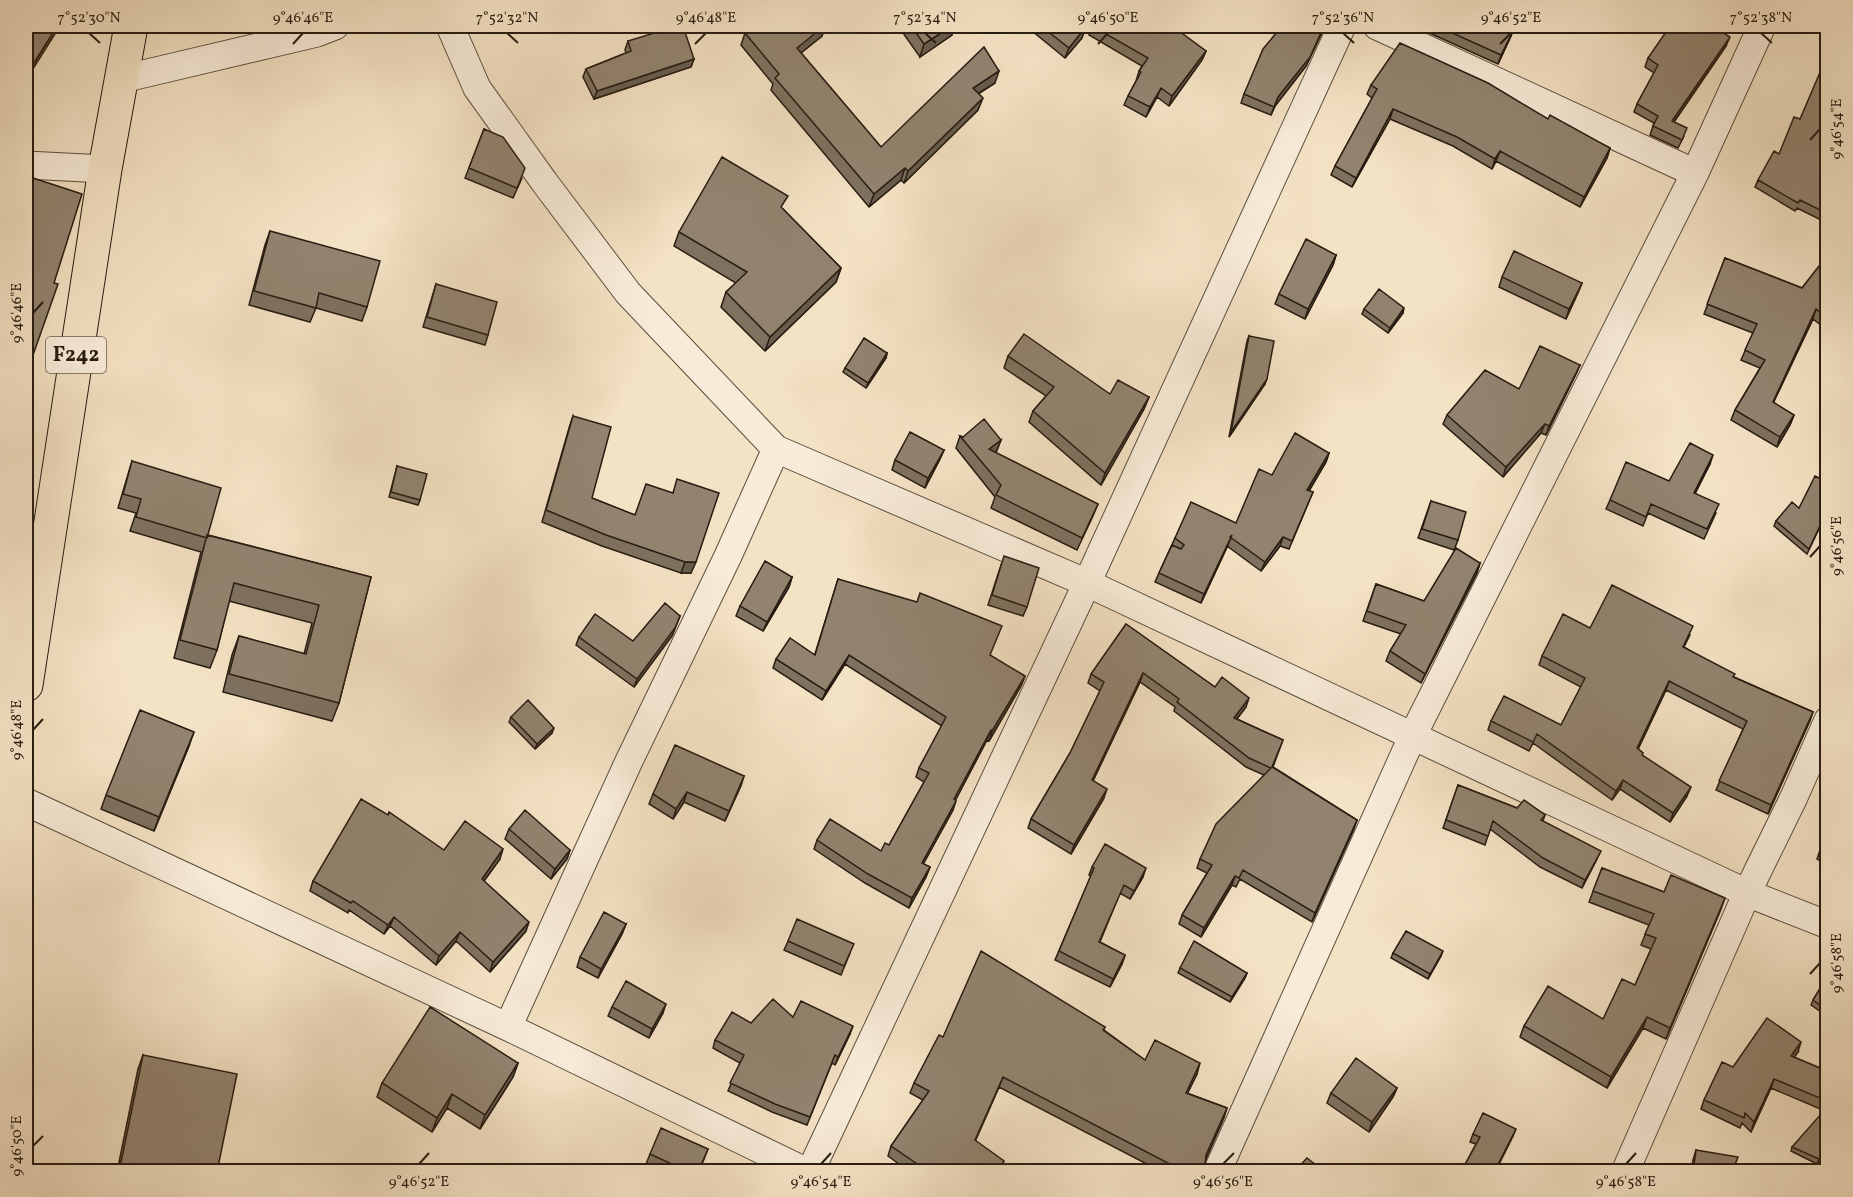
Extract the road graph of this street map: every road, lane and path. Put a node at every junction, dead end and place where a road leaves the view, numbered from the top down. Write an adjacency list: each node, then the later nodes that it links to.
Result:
1 (131, 26): 7 (main road, F242)
2 (335, 26): 7 (street)
3 (450, 26): 11 (street)
4 (1341, 26): 12 (street)
5 (1377, 26): 10 (street)
6 (1762, 26): 10 (street)
7 (122, 79): 9 (main road, F242)
8 (26, 165): 9 (street)
9 (105, 170): 13 (main road, F242)
10 (1695, 173): 15 (street)
11 (776, 449): 12 (street); 19 (street)
12 (1087, 583): 15 (street); 20 (street)
13 (26, 685)
14 (1827, 720): 17 (street)
15 (1413, 735): 17 (street); 21 (street)
16 (26, 802): 19 (street)
17 (1747, 893): 18 (street); 22 (street)
18 (1827, 925)
19 (508, 1026): 20 (street)
20 (809, 1172)
21 (1217, 1172)
22 (1625, 1172)

